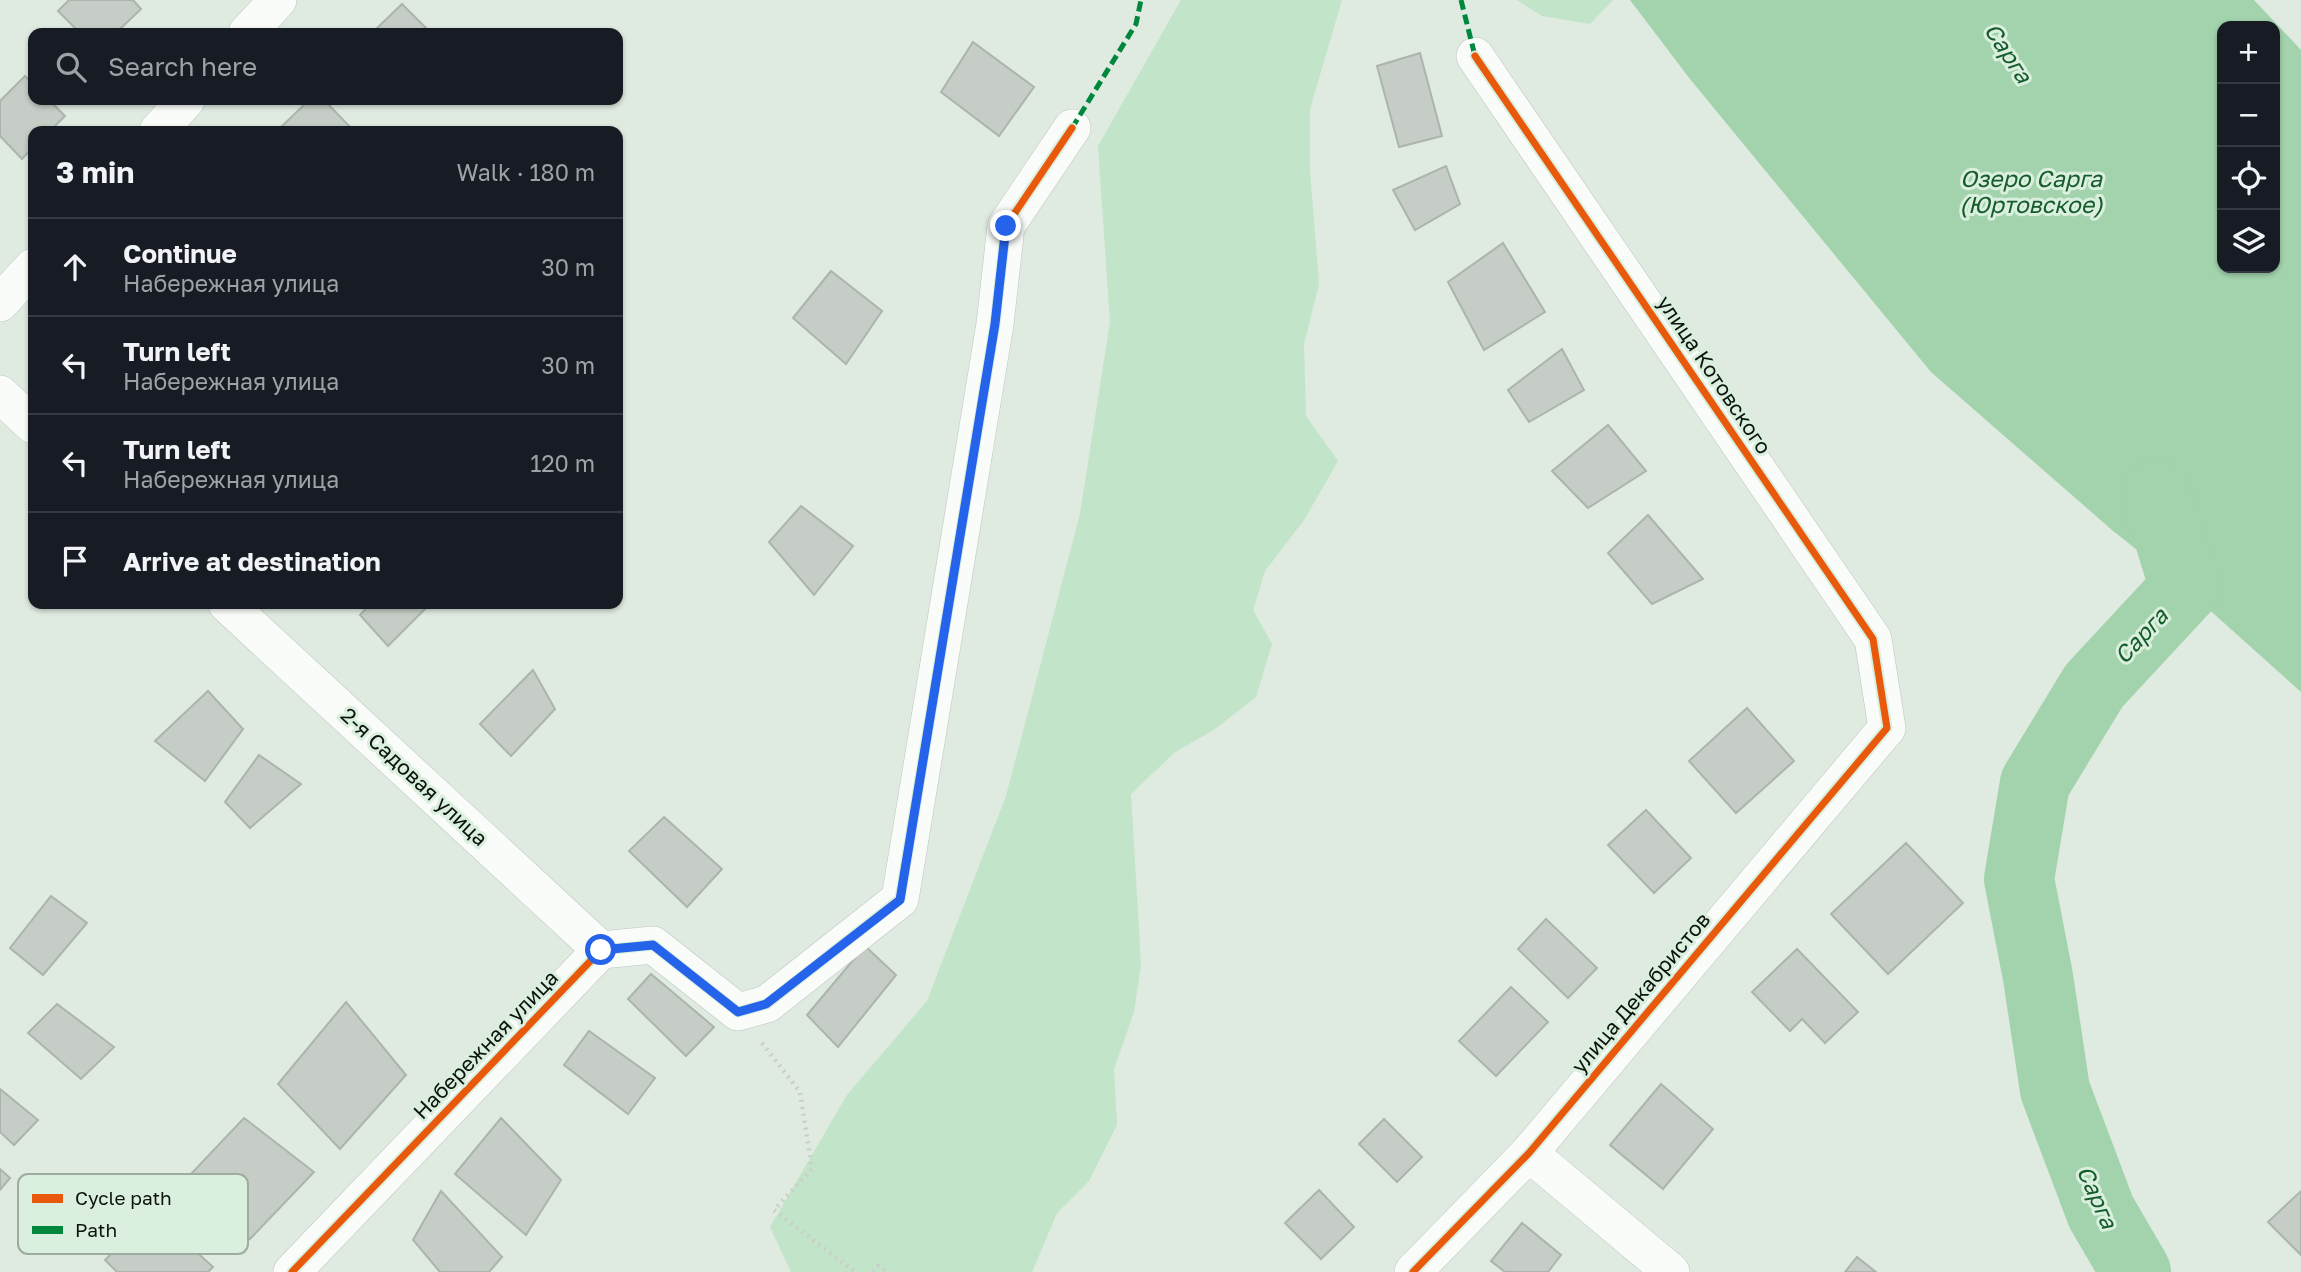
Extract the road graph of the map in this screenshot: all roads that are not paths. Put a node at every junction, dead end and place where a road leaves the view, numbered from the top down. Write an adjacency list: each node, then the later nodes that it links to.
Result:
1 (278, 0): 2 (street)
2 (252, 28)
3 (1475, 56): 12 (street, улица Котовского)
4 (181, 105): 5 (street)
5 (163, 126)
6 (1072, 128): 13 (street)
7 (28, 272): 8 (street)
8 (0, 303)
9 (0, 394): 10 (street)
10 (28, 420)
11 (232, 609): 13 (street, 2-я Садовая улица)
12 (1887, 727): 14 (street, улица Декабристов)
13 (601, 950): 15 (street, Набережная улица)
14 (1529, 1153): 16 (street, улица Декабристов); 17 (street)
15 (292, 1272)
16 (1413, 1272)
17 (1671, 1272)

